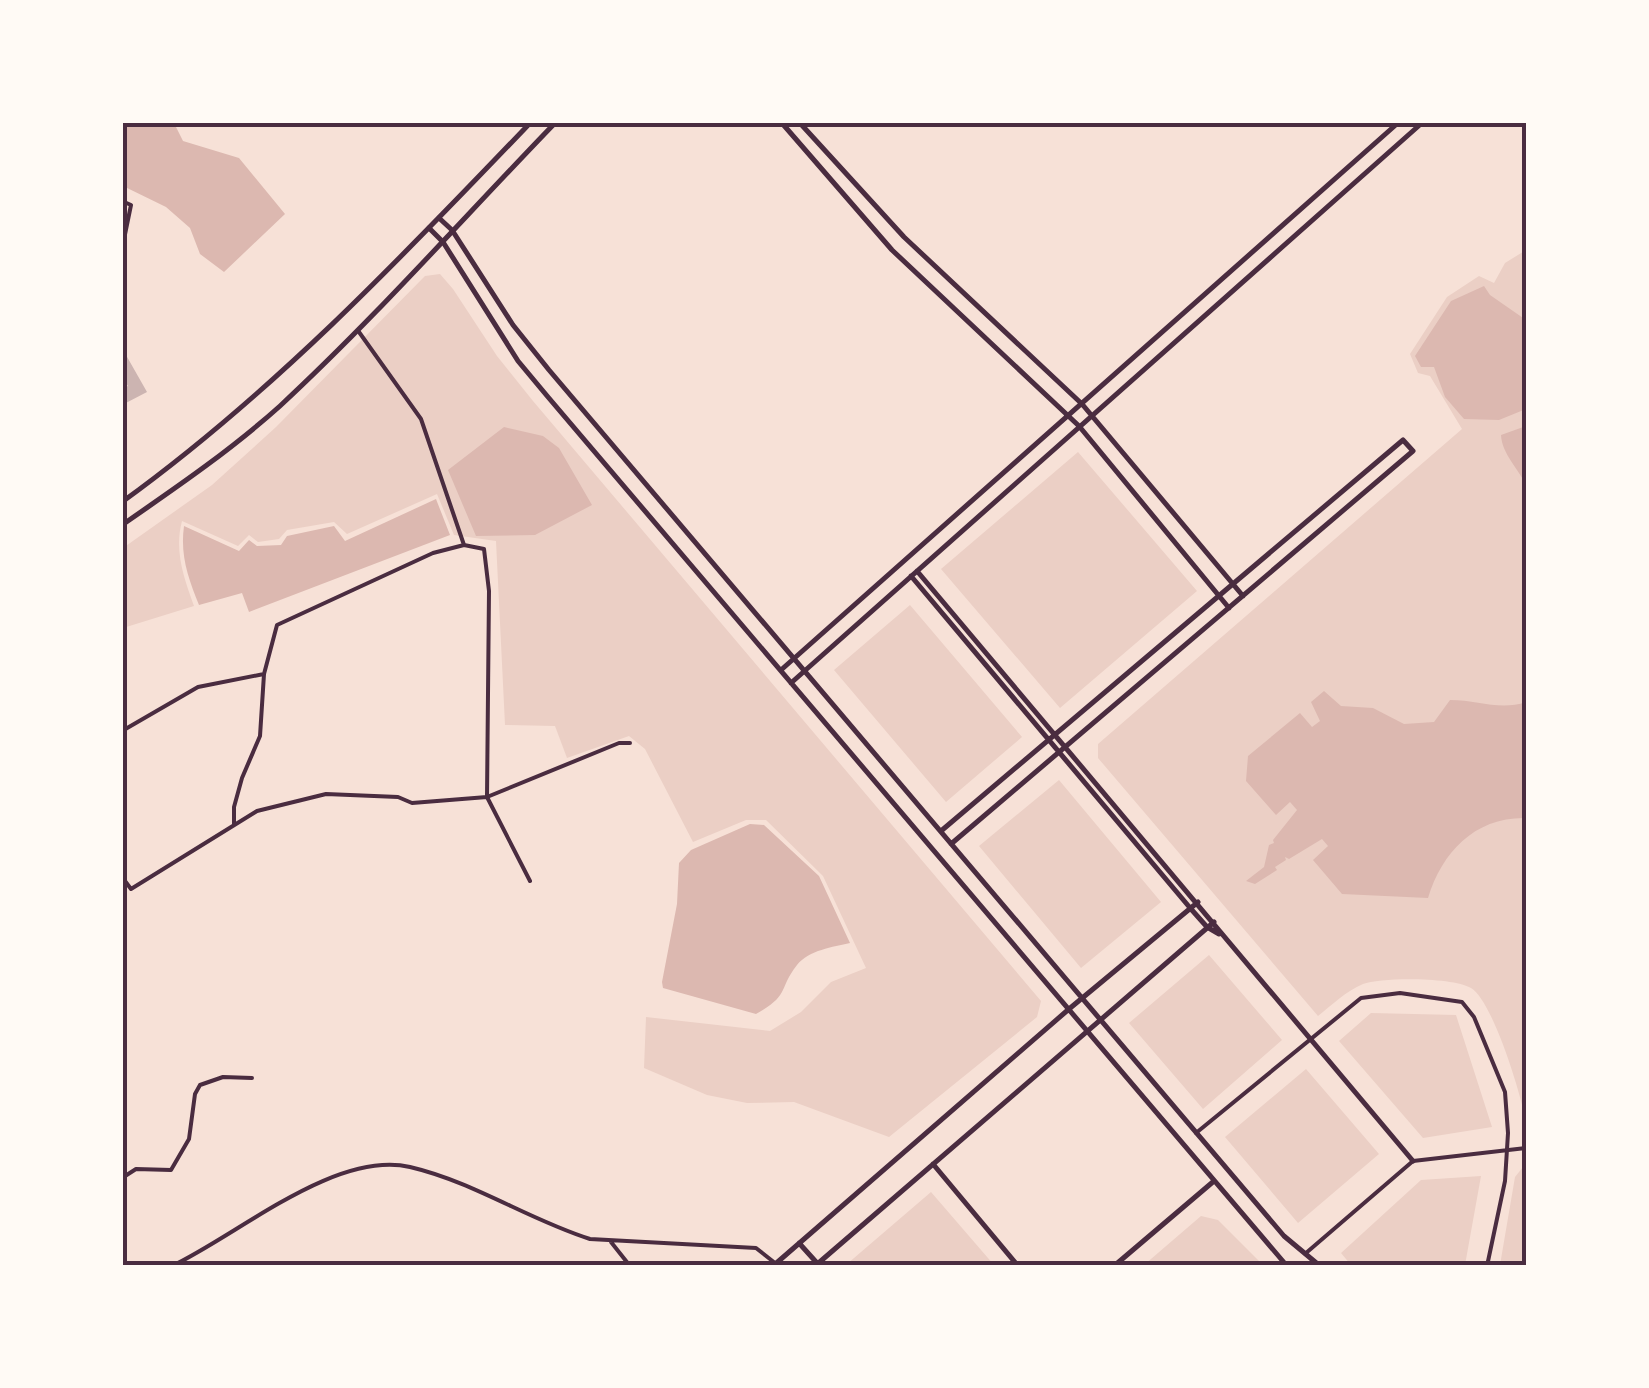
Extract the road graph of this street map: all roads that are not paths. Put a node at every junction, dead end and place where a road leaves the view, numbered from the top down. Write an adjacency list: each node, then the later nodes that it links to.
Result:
1 (531, 122): 8 (street)
2 (556, 122): 10 (street)
3 (781, 122): 16 (street)
4 (799, 122): 14 (street)
5 (1399, 122): 14 (street)
6 (1422, 122): 15 (street)
7 (122, 201): 12 (street)
8 (439, 218): 9 (street); 10 (street)
9 (430, 228): 11 (street); 18 (street)
10 (452, 230): 11 (street); 26 (street)
11 (443, 242): 13 (street); 28 (street)
12 (122, 249)
13 (358, 331): 19 (street); 20 (street)
14 (1082, 404): 15 (street); 16 (street)
15 (1092, 414): 17 (street); 22 (street)
16 (1069, 416): 17 (street); 26 (street)
17 (1079, 426): 21 (street); 23 (street)
18 (122, 502)
19 (122, 525)
20 (464, 545): 29 (street); 35 (street)
21 (914, 573): 27 (street); 32 (street)
22 (1233, 584): 23 (street); 24 (street); 24 (street)
23 (1219, 596): 25 (street); 32 (street)
24 (1243, 596): 25 (street)
25 (1229, 608): 34 (street)
26 (796, 657): 27 (street); 28 (street)
27 (805, 669): 30 (street); 37 (street)
28 (781, 670): 30 (street)
29 (264, 674): 31 (street); 36 (street)
30 (791, 682): 47 (street)
31 (122, 731)
32 (1052, 738): 34 (street); 37 (street)
33 (630, 743): 35 (street)
34 (1062, 750): 38 (street); 41 (street); 42 (street)
35 (487, 798): 36 (street); 40 (street)
36 (234, 825): 39 (street)
37 (940, 832): 38 (street)
38 (951, 844): 46 (street)
39 (122, 878)
40 (530, 881)
41 (1198, 902): 42 (street); 43 (street)
42 (1191, 908): 44 (street); 46 (street)
43 (1214, 922): 44 (street); 45 (street)
44 (1207, 927): 45 (street); 48 (street)
45 (1222, 936): 50 (street)
46 (1082, 998): 47 (street); 48 (street)
47 (1069, 1009): 49 (street); 60 (street)
48 (1099, 1019): 49 (street); 52 (street)
49 (1087, 1030): 56 (street); 58 (street)
50 (1311, 1039): 52 (street); 54 (street); 55 (street)
51 (252, 1078): 57 (street)
52 (1196, 1133): 61 (street)
53 (1526, 1148): 54 (street)
54 (1507, 1149): 55 (street); 70 (street)
55 (1413, 1161): 61 (street)
56 (933, 1164): 63 (street); 66 (street)
57 (122, 1178)
58 (1214, 1181): 67 (street); 68 (street)
59 (609, 1240): 62 (street); 64 (street); 65 (street)
60 (800, 1242): 62 (street); 63 (street)
61 (1304, 1254): 69 (street)
62 (774, 1264)
63 (817, 1265)
64 (172, 1266)
65 (630, 1266)
66 (1018, 1266)
67 (1114, 1266)
68 (1287, 1266)
69 (1320, 1266)
70 (1487, 1266)

